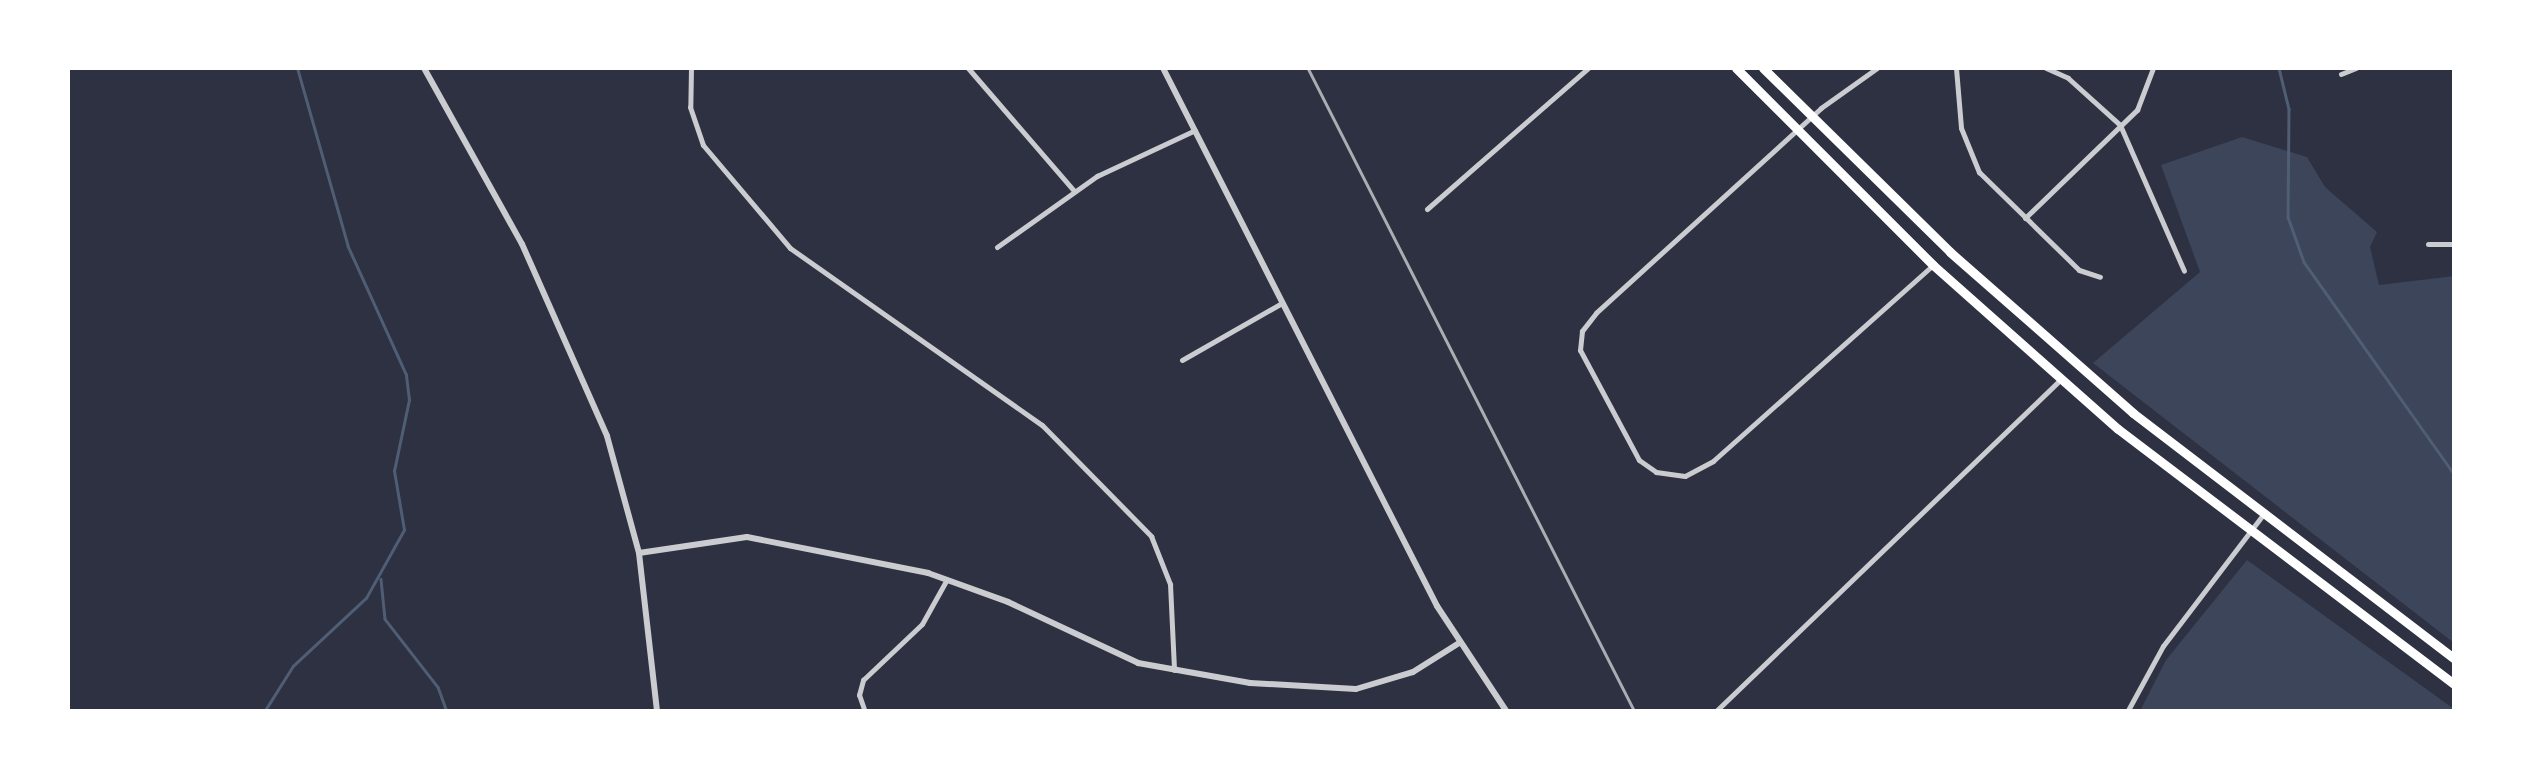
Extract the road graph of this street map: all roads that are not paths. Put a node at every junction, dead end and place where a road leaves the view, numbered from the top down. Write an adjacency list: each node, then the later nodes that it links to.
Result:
1 (424, 68): 32 (street)
2 (691, 68): 36 (street)
3 (968, 68): 18 (street)
4 (1163, 68): 16 (street)
5 (1588, 68): 19 (street)
6 (1736, 68): 17 (main road)
7 (1763, 68): 14 (main road)
8 (1877, 68): 14 (street)
9 (1956, 68): 20 (street)
10 (2046, 68): 15 (street)
11 (2152, 68): 15 (street)
12 (2356, 68): 13 (street)
13 (2341, 74)
14 (1812, 118): 17 (street); 30 (main road)
15 (2120, 125): 20 (street); 25 (street)
16 (1195, 130): 18 (street); 27 (street)
17 (1798, 132): 24 (main road); 24 (street)
18 (1074, 192): 23 (street)
19 (1427, 209)
20 (2024, 219): 26 (street)
21 (2428, 244): 22 (street)
22 (2454, 244)
23 (997, 248)
24 (1933, 265): 29 (main road)
25 (2184, 271)
26 (2100, 277)
27 (1282, 303): 28 (street); 34 (street)
28 (1182, 360)
29 (2061, 379): 31 (main road); 41 (street)
30 (2262, 516): 31 (street); 35 (main road)
31 (2249, 532): 37 (main road); 42 (street)
32 (639, 553): 33 (street); 38 (street)
33 (948, 579): 36 (street); 39 (street)
34 (1460, 643): 36 (street); 40 (street)
35 (2454, 658)
36 (1174, 672)
37 (2454, 684)
38 (657, 712)
39 (865, 712)
40 (1506, 712)
41 (1716, 712)
42 (2126, 712)

